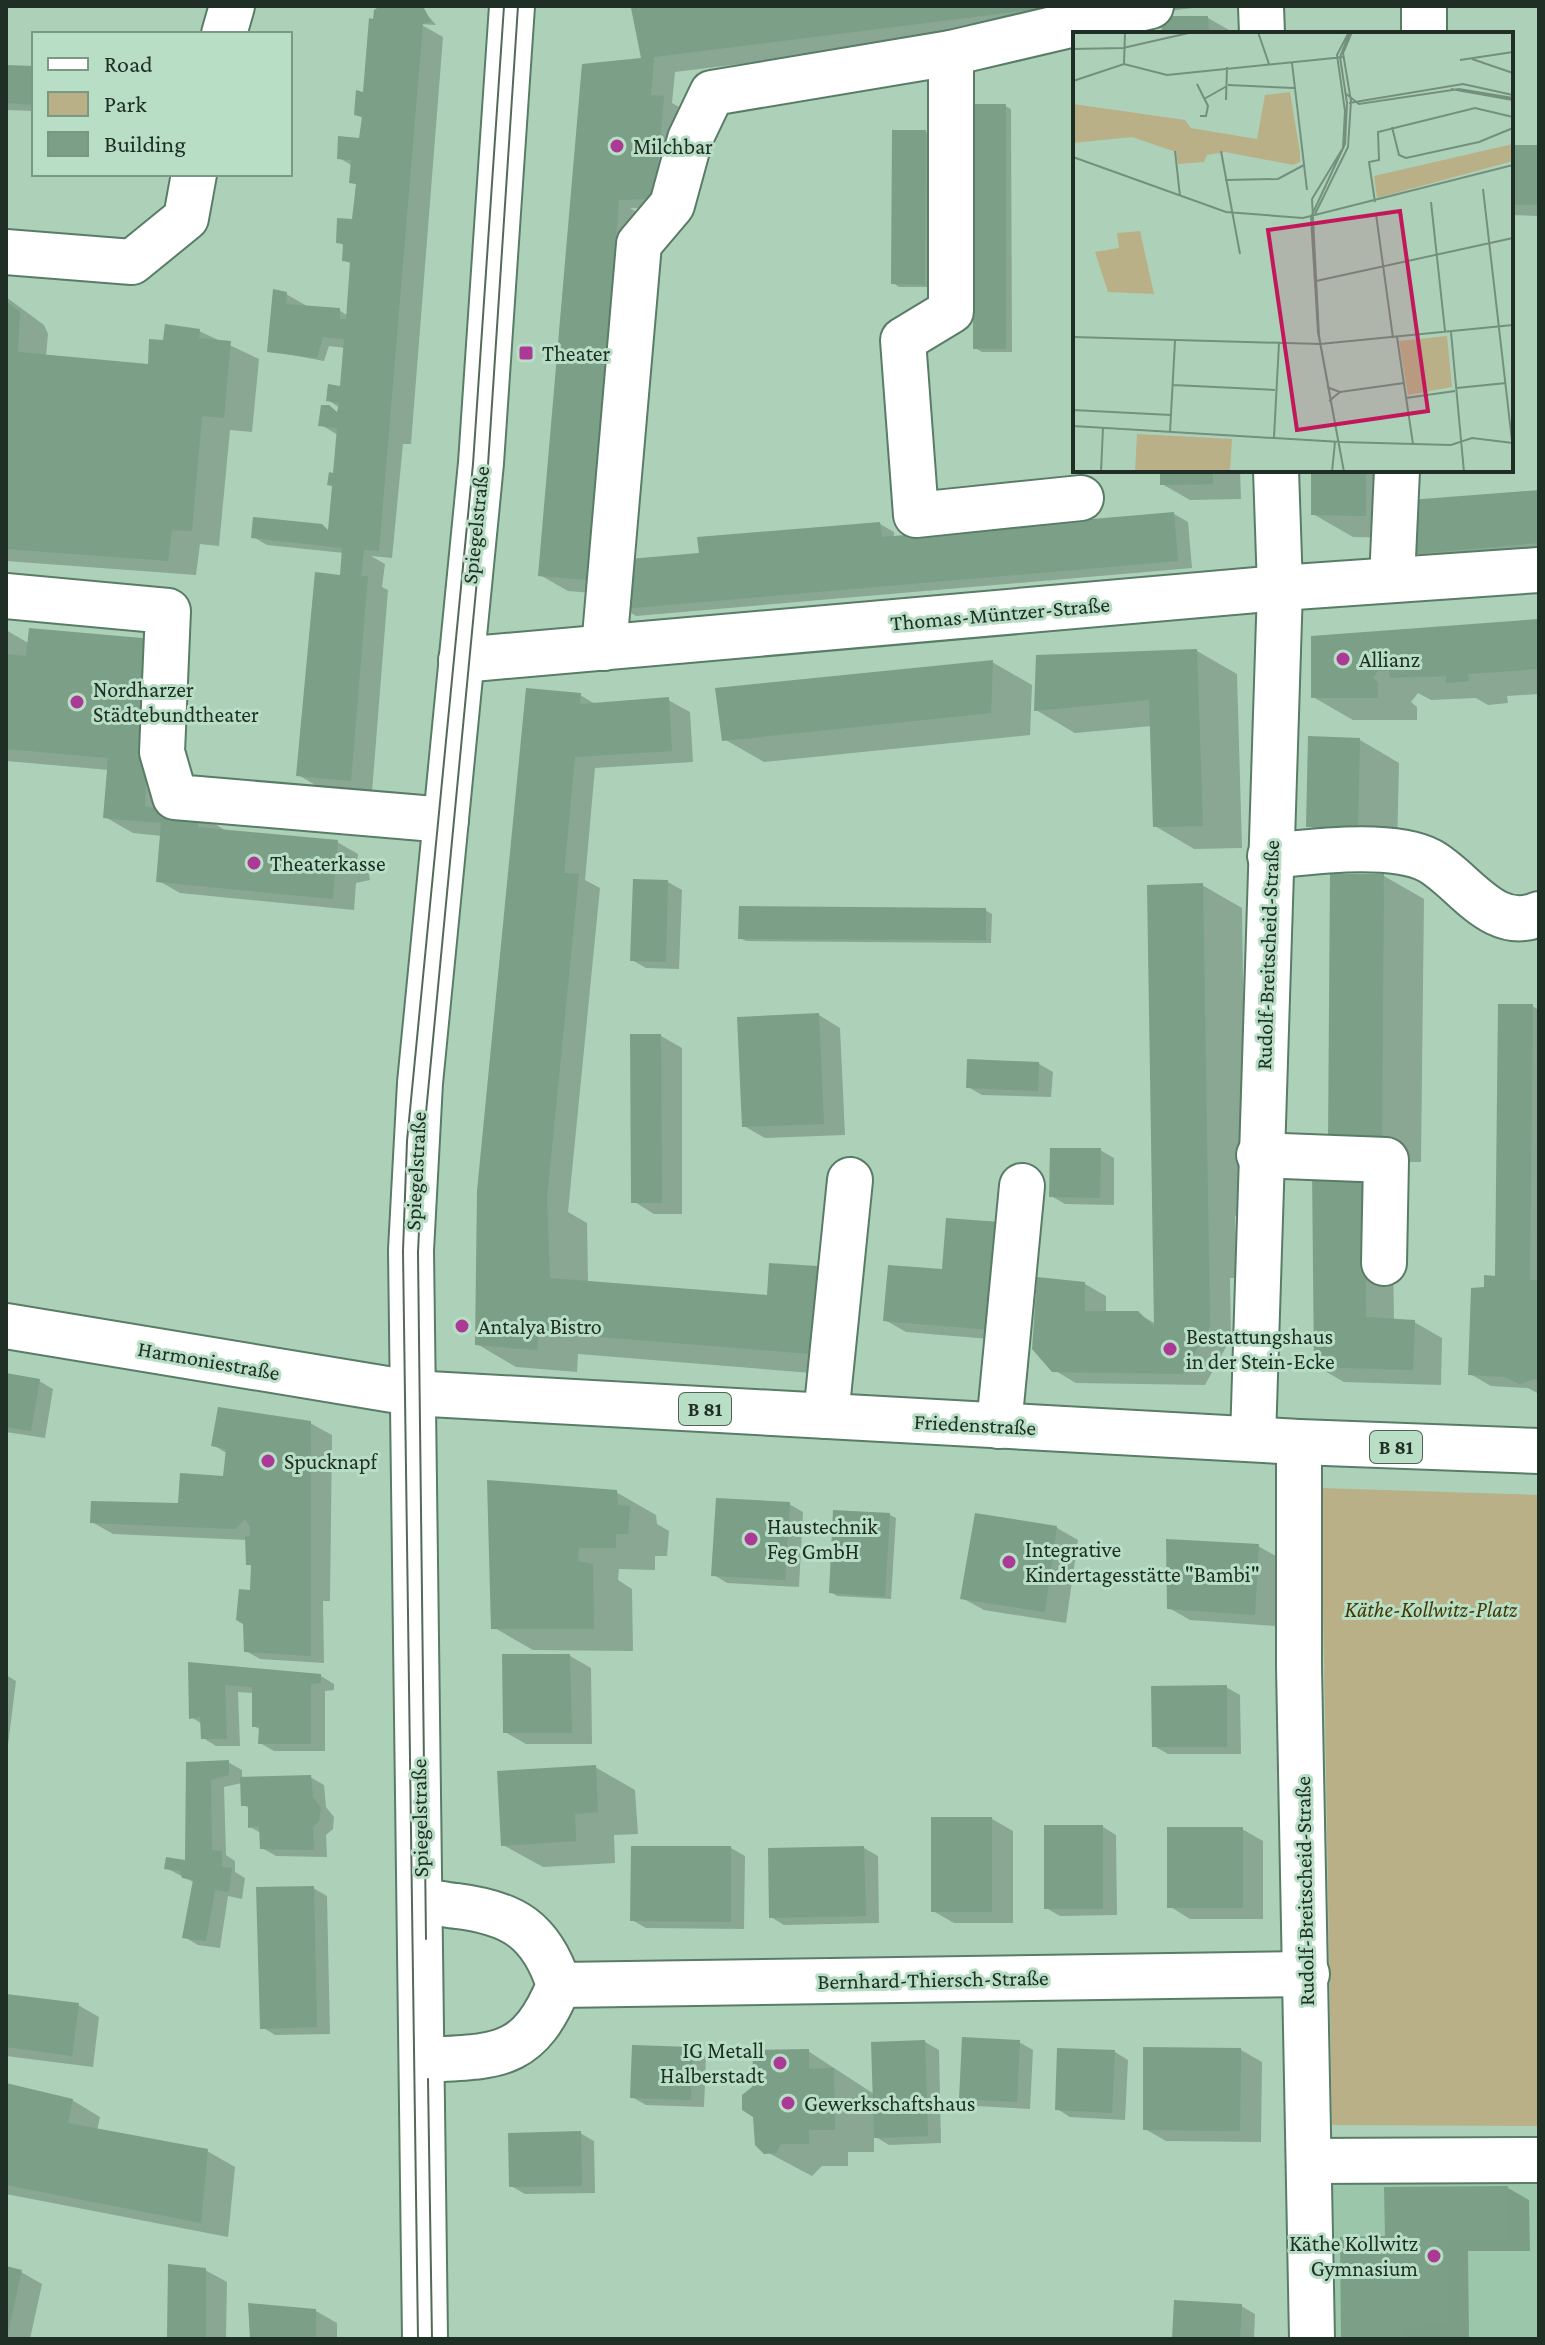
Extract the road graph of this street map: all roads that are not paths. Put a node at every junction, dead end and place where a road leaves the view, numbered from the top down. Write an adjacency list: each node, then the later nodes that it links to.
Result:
1 (210, 6): 7 (street)
2 (232, 6): 8 (street)
3 (512, 6): 22 (street, Spiegelstraße)
4 (1151, 6): 11 (street)
5 (1261, 6): 9 (street)
6 (1424, 6): 10 (street)
7 (210, 32)
8 (225, 32)
9 (1262, 32)
10 (1424, 32)
11 (951, 53): 16 (street); 21 (street)
12 (194, 176): 13 (street)
13 (6, 252)
14 (1276, 472): 19 (street, Rudolf-Breitscheid-Straße)
15 (1397, 472): 18 (street)
16 (1081, 498)
17 (1539, 570): 18 (street, Thomas-Müntzer-Straße)
18 (1392, 580): 19 (street, Thomas-Müntzer-Straße)
19 (1280, 588): 21 (street, Thomas-Müntzer-Straße); 24 (street, Rudolf-Breitscheid-Straße)
20 (6, 596): 23 (street)
21 (604, 648): 22 (street, Thomas-Müntzer-Straße)
22 (461, 660): 23 (street, Spiegelstraße)
23 (446, 820): 31 (street, Spiegelstraße)
24 (1270, 856): 25 (street); 26 (street, Rudolf-Breitscheid-Straße)
25 (1539, 914)
26 (1259, 1155): 29 (street); 34 (street, Rudolf-Breitscheid-Straße)
27 (850, 1180): 32 (street)
28 (1022, 1186): 33 (street)
29 (1384, 1263)
30 (6, 1326): 31 (street, Harmoniestraße / B 81)
31 (411, 1393): 32 (street, Friedenstraße / B 81); 37 (street, Spiegelstraße)
32 (826, 1416): 33 (street, Friedenstraße / B 81)
33 (999, 1426): 34 (street, Friedenstraße / B 81)
34 (1253, 1439): 35 (street, Friedenstraße / B 81)
35 (1299, 1442): 36 (street, Friedenstraße / B 81); 38 (street, Rudolf-Breitscheid-Straße)
36 (1539, 1451)
37 (420, 1902): 39 (street); 40 (street, Spiegelstraße)
38 (1307, 1974): 39 (street, Bernhard-Thiersch-Straße); 42 (street, Rudolf-Breitscheid-Straße)
39 (559, 1985): 40 (street)
40 (422, 2060): 43 (street, Spiegelstraße)
41 (1539, 2160): 42 (street)
42 (1309, 2161): 44 (street, Rudolf-Breitscheid-Straße)
43 (425, 2339)
44 (1312, 2339)

